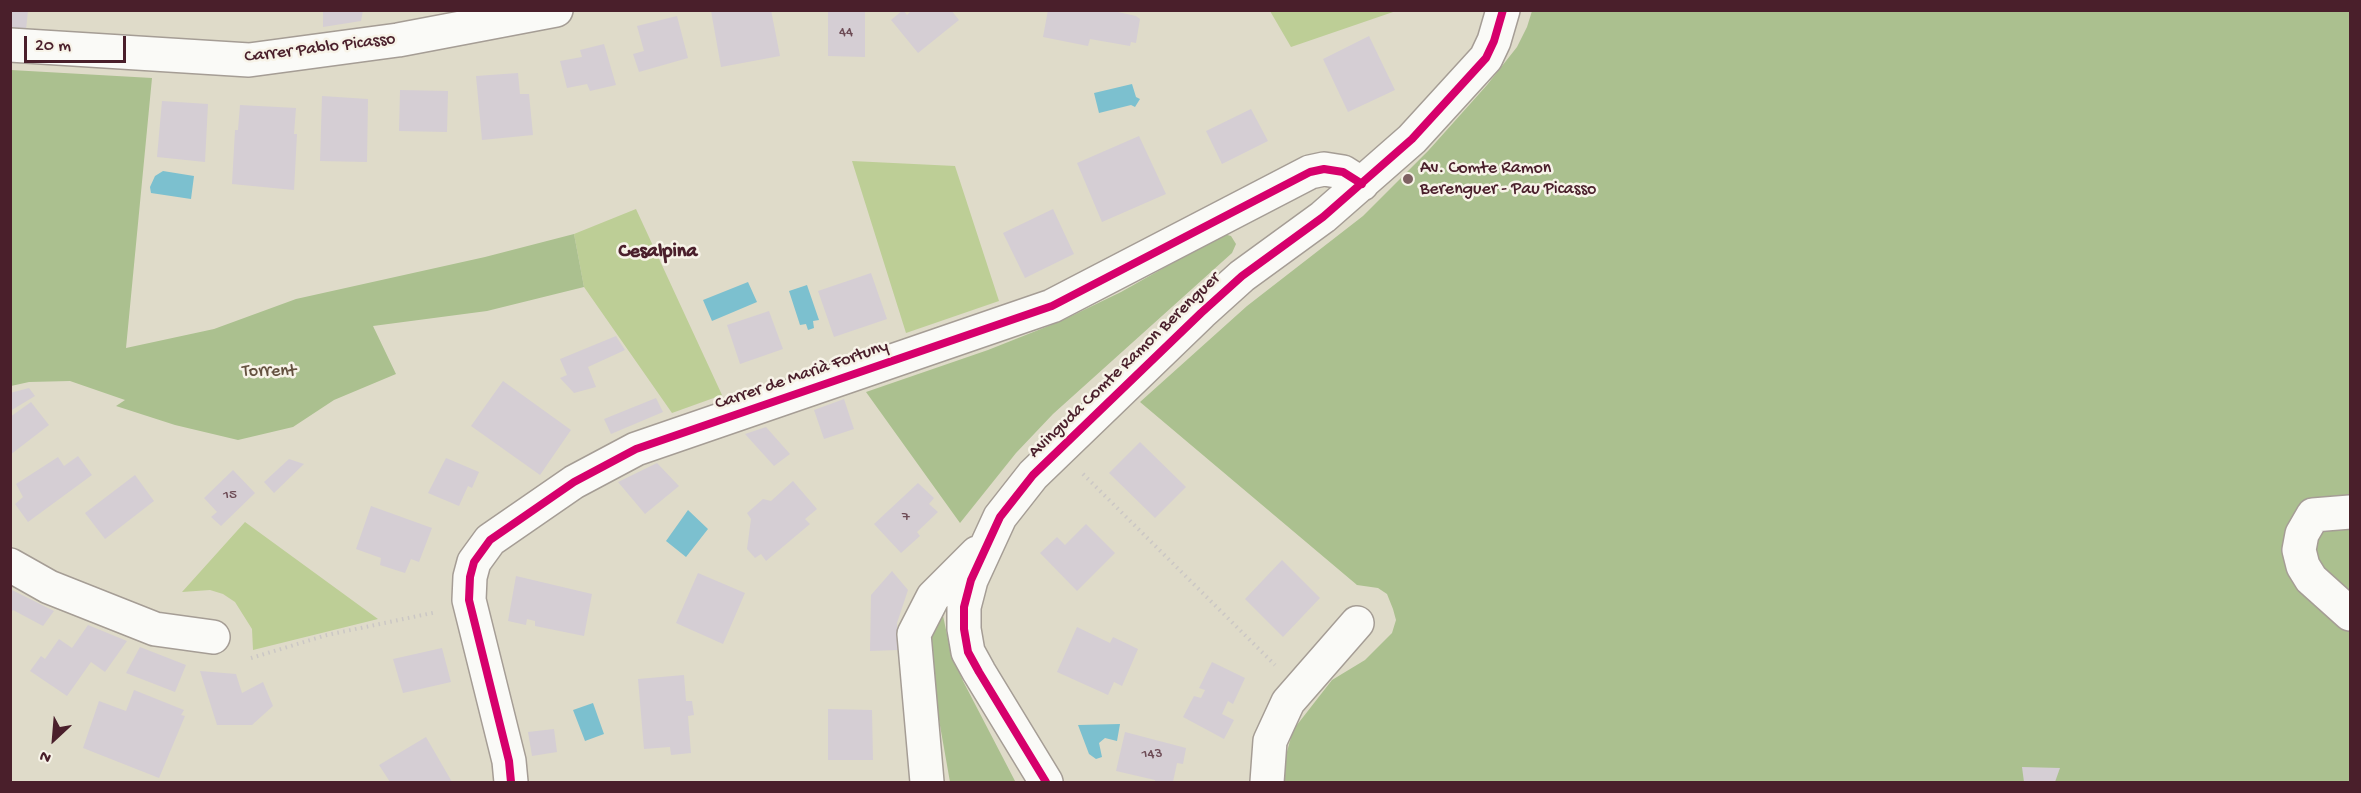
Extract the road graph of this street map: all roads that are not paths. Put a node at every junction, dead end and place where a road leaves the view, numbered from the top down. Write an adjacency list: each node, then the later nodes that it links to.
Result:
1 (556, 10): 3 (street, Carrer Pablo Picasso)
2 (1503, 10): 4 (street, Avinguda Comte Ramon Berenguer)
3 (10, 45)
4 (1362, 184): 6 (street, Avinguda Comte Ramon Berenguer); 11 (street, Carrer de Marià Fortuny)
5 (2350, 512): 8 (street)
6 (986, 544): 12 (street); 13 (street, Avinguda Comte Ramon Berenguer)
7 (10, 565): 10 (street)
8 (2350, 614)
9 (1358, 623): 14 (street)
10 (213, 637)
11 (511, 783)
12 (927, 783)
13 (1046, 783)
14 (1267, 783)

